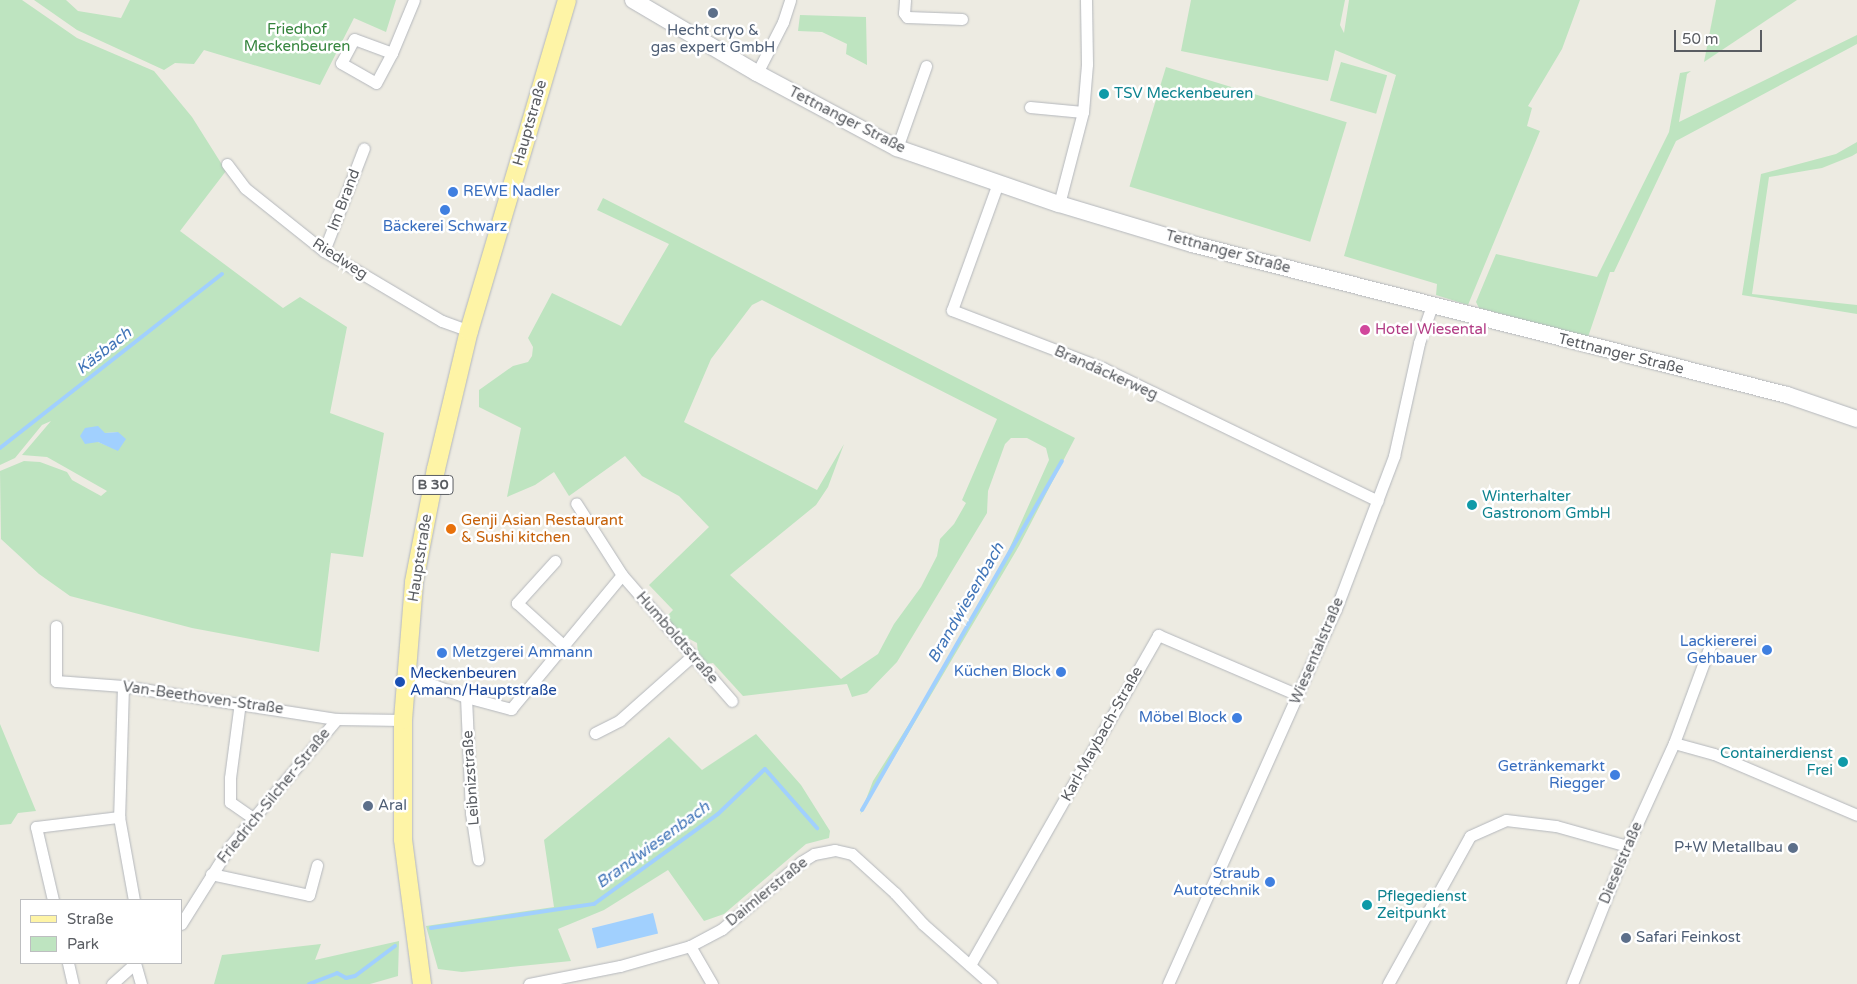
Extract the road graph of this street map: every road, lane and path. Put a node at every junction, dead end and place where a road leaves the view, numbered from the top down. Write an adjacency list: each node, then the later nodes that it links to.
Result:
1 (414, 0): 8 (street)
2 (566, 0): 20 (main road, Hauptstraße / B 30)
3 (633, 0): 10 (main road, Tettnanger Straße)
4 (790, 0): 10 (street)
5 (906, 0): 7 (street)
6 (1086, 0): 12 (street)
7 (962, 19)
8 (392, 53): 8 (street)
9 (926, 66): 14 (street)
10 (757, 73): 14 (main road, Tettnanger Straße)
11 (1030, 107): 12 (street)
12 (1083, 112): 17 (street)
13 (364, 148): 18 (street, Im Brand)
14 (897, 148): 16 (main road, Tettnanger Straße)
15 (227, 164): 18 (street, Riedweg)
16 (998, 183): 17 (main road, Tettnanger Straße); 22 (street, Brandäckerweg)
17 (1059, 204): 19 (main road, Tettnanger Straße)
18 (324, 251): 20 (street, Riedweg)
19 (1432, 306): 21 (main road, Tettnanger Straße); 22 (street, Wiesentalstraße)
20 (469, 331): 30 (main road, Hauptstraße / B 30)
21 (1857, 419)
22 (1378, 501): 32 (street, Wiesentalstraße)
23 (576, 503): 25 (street, Humboldtstraße)
24 (555, 560): 28 (street)
25 (622, 575): 28 (street); 29 (street, Humboldtstraße)
26 (56, 626): 31 (street, Van-Beethoven-Straße)
27 (1712, 643): 39 (street, Dieselstraße)
28 (563, 645): 33 (street)
29 (692, 656): 34 (street, Humboldtstraße); 38 (street)
30 (406, 675): 33 (street); 37 (main road, Hauptstraße / B 30)
31 (123, 686): 35 (street, Van-Beethoven-Straße); 41 (street)
32 (1298, 695): 54 (street, Karl-Maybach-Straße); 62 (street, Wiesentalstraße)
33 (466, 697): 44 (street, Leibnizstraße)
34 (732, 701)
35 (240, 702): 36 (street, Van-Beethoven-Straße); 42 (street)
36 (337, 719): 37 (street, Van-Beethoven-Straße); 42 (street, Friedrich-Silcher-Straße)
37 (403, 720): 58 (main road, Hauptstraße / B 30)
38 (595, 733)
39 (1674, 743): 40 (street); 43 (street, Dieselstraße)
40 (1857, 815)
41 (119, 817): 47 (street); 48 (street)
42 (253, 818): 46 (street, Friedrich-Silcher-Straße)
43 (1627, 846): 63 (street); 64 (street, Dieselstraße)
44 (478, 859)
45 (317, 865): 46 (street)
46 (211, 874): 49 (street, Friedrich-Silcher-Straße)
47 (53, 899)
48 (134, 899)
49 (182, 922)
50 (690, 946): 54 (street, Daimlerstraße); 59 (street, Daimlerstraße); 60 (street)
51 (68, 964): 55 (street)
52 (135, 964): 56 (street)
53 (136, 964): 57 (street)
54 (970, 964): 61 (street, Daimlerstraße)
55 (74, 984)
56 (112, 984)
57 (141, 984)
58 (422, 984)
59 (529, 984)
60 (712, 984)
61 (991, 984)
62 (1168, 984)
63 (1388, 984)
64 (1572, 984)

